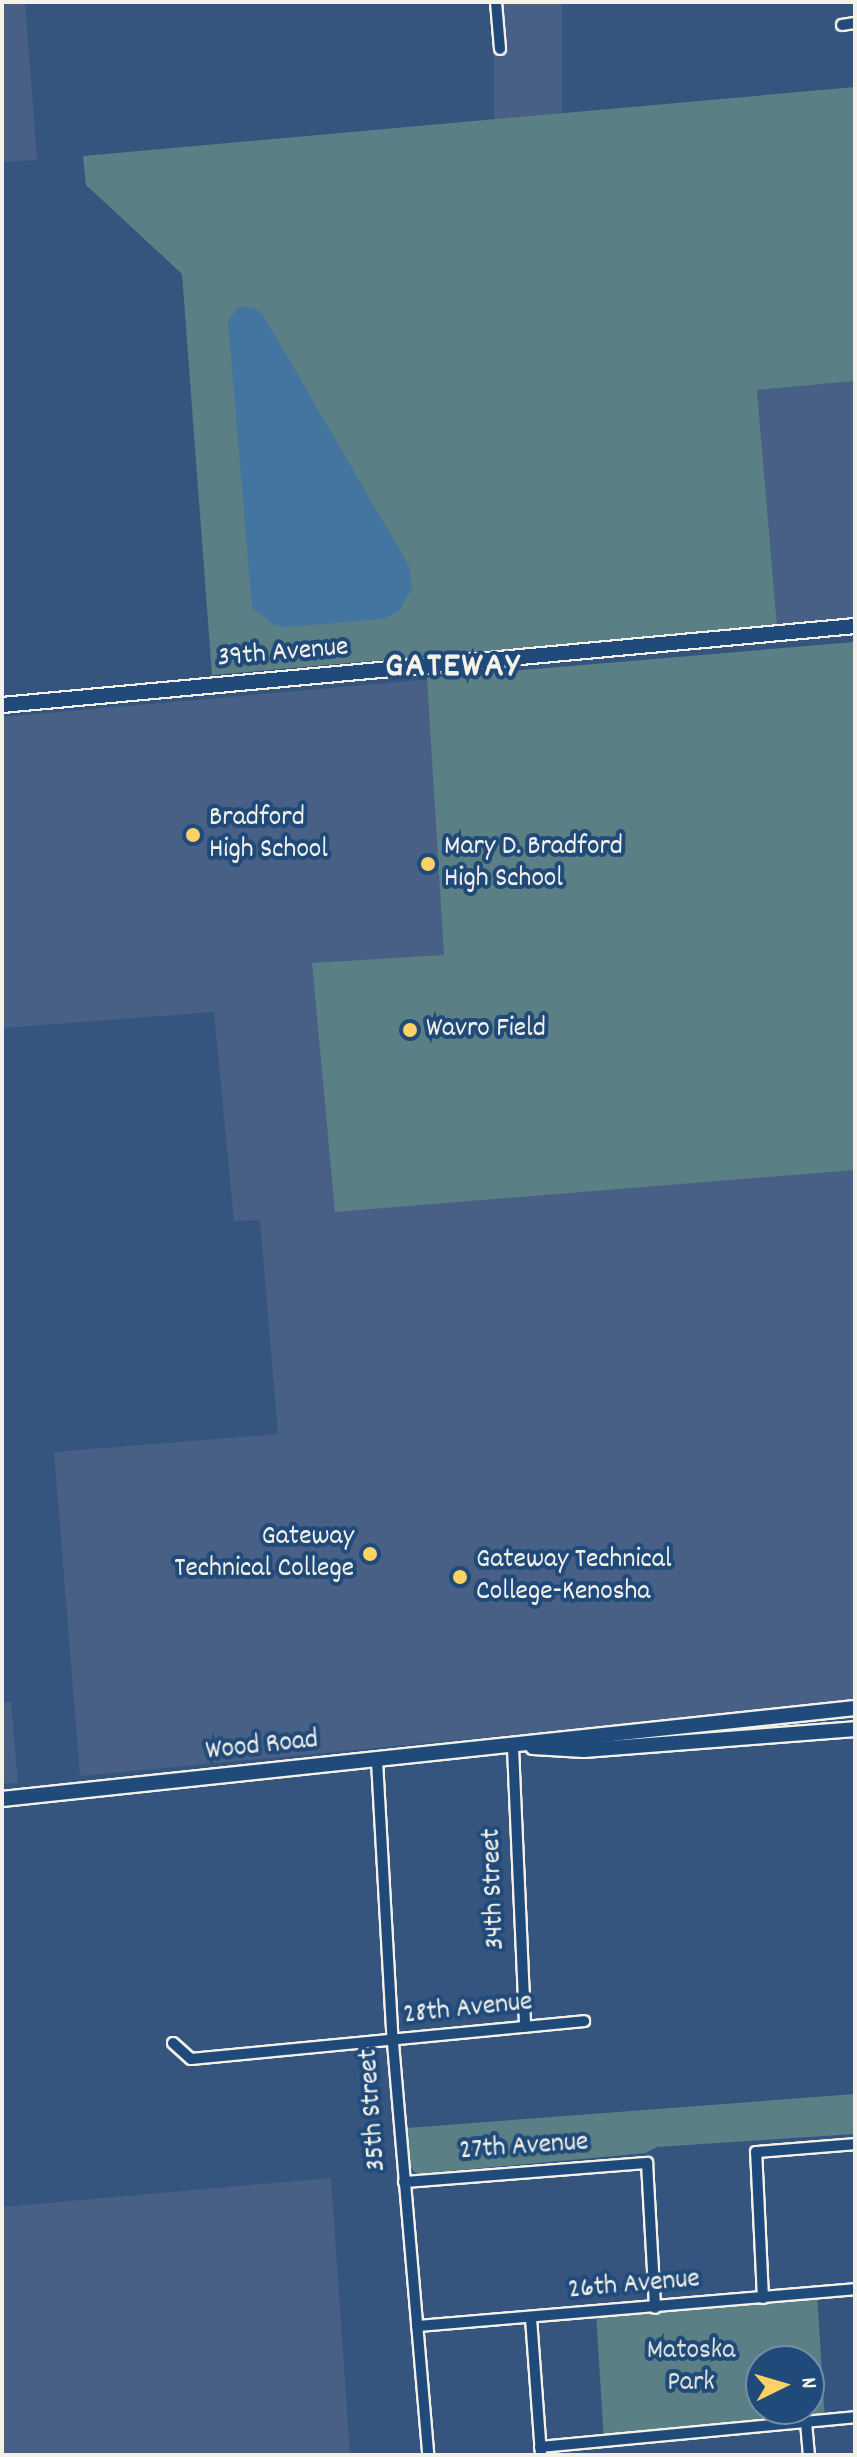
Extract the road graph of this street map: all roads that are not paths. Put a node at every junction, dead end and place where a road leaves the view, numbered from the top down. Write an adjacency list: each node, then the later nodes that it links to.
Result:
1 (496, 2): 4 (street)
2 (855, 23): 3 (street)
3 (842, 25)
4 (500, 49)
5 (855, 626): 6 (street, 39th Avenue)
6 (2, 705)
7 (855, 1708): 9 (street, Wood Road)
8 (855, 1729): 9 (street, Wood Road)
9 (520, 1747): 10 (street, Wood Road); 13 (street, 34th Street)
10 (377, 1761): 11 (street, Wood Road); 15 (street, 35th Street)
11 (2, 1799)
12 (584, 2021): 13 (street, 28th Avenue)
13 (525, 2027): 15 (street, 28th Avenue)
14 (173, 2043): 15 (street, 28th Avenue)
15 (393, 2043): 17 (street, 35th Street)
16 (855, 2144): 19 (street)
17 (404, 2182): 20 (street, 27th Avenue); 22 (street, 35th Street)
18 (855, 2289): 19 (street, 26th Avenue)
19 (763, 2298): 20 (street, 26th Avenue)
20 (655, 2308): 21 (street, 26th Avenue)
21 (531, 2318): 22 (street, 26th Avenue); 27 (street)
22 (417, 2326): 28 (street, 35th Street)
23 (855, 2417): 24 (street)
24 (825, 2420)
25 (778, 2425): 27 (street)
26 (806, 2425): 29 (street)
27 (540, 2451)
28 (428, 2455)
29 (809, 2455)

